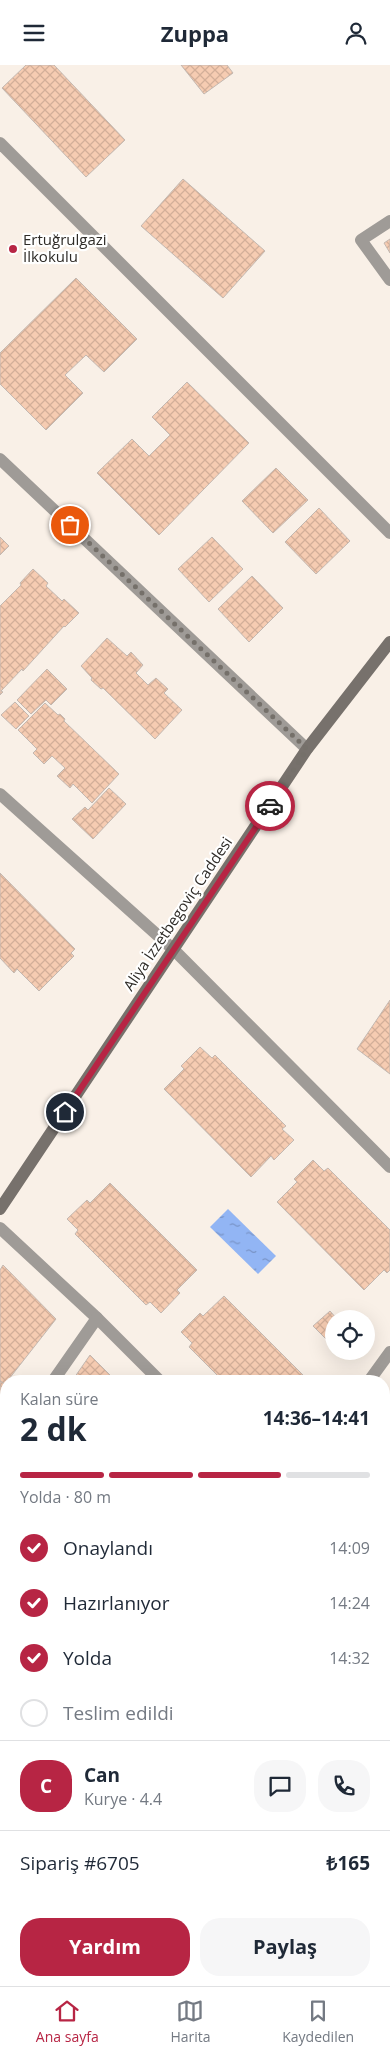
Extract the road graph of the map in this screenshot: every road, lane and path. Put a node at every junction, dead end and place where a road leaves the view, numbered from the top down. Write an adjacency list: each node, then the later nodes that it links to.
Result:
1 (0, 143): 5 (street)
2 (390, 221): 3 (street)
3 (390, 280)
4 (0, 459): 7 (street)
5 (390, 533)
6 (390, 642): 7 (street, Aliya İzzetbegoviç Caddesi)
7 (307, 749): 9 (street, Aliya İzzetbegoviç Caddesi)
8 (0, 794): 9 (street)
9 (174, 951): 10 (street); 11 (street, Aliya İzzetbegoviç Caddesi)
10 (390, 1167)
11 (0, 1209)
12 (0, 1228): 13 (street)
13 (97, 1318): 15 (street); 16 (street)
14 (390, 1351): 17 (street)
15 (57, 1375)
16 (154, 1375)
17 (373, 1375)

